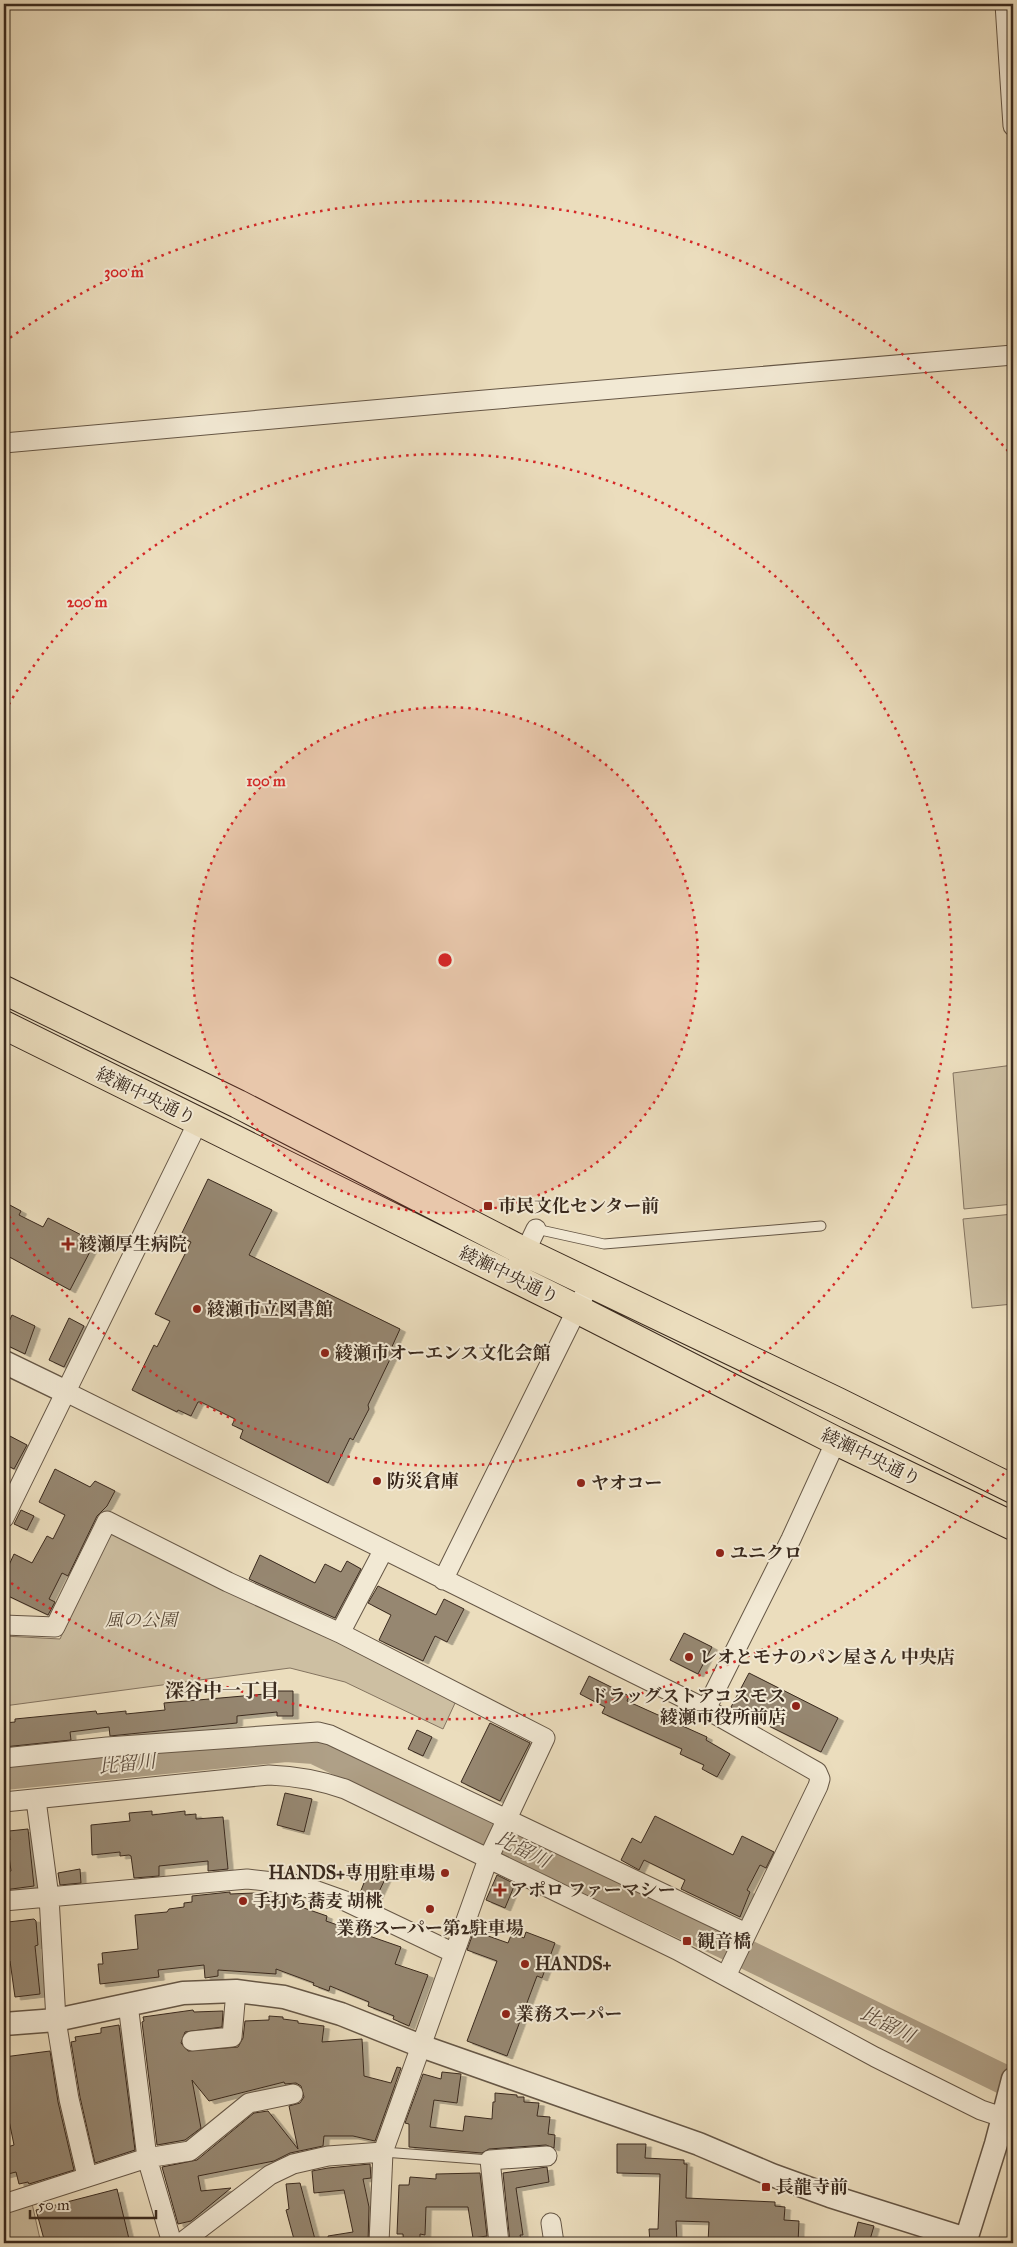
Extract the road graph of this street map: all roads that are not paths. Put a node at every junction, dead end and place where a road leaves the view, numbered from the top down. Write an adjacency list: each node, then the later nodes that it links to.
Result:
1 (1005, 4): 2 (street)
2 (1013, 126)
3 (1013, 355): 4 (street)
4 (4, 444)
5 (4, 990): 9 (main road, 綾瀬中央通り)
6 (4, 1025): 7 (main road, 綾瀬中央通り)
7 (198, 1122): 11 (main road, 綾瀬中央通り); 13 (street)
8 (821, 1226): 9 (lane)
9 (531, 1240): 10 (main road, 綾瀬中央通り)
10 (590, 1283): 11 (street); 15 (main road, 綾瀬中央通り)
11 (577, 1309): 14 (main road, 綾瀬中央通り); 19 (street)
12 (4, 1362): 13 (street)
13 (66, 1392): 16 (street); 18 (street)
14 (836, 1441): 17 (main road, 綾瀬中央通り); 22 (street)
15 (1013, 1489)
16 (4, 1518)
17 (1013, 1526)
18 (383, 1551): 19 (street); 21 (street)
19 (443, 1580): 22 (street)
20 (4, 1625): 21 (street)
21 (340, 1633): 26 (street)
22 (706, 1709): 30 (street)
23 (4, 1758): 26 (street)
24 (36, 1800): 25 (street); 27 (street); 28 (street)
25 (4, 1802)
26 (505, 1824): 27 (street); 30 (street)
27 (492, 1853): 31 (street); 32 (street)
28 (48, 1896): 29 (street); 31 (street); 35 (street)
29 (4, 1901)
30 (740, 1945): 32 (street)
31 (454, 1953): 38 (street)
32 (726, 1976): 41 (street)
33 (236, 1991): 34 (street); 37 (street); 38 (street)
34 (128, 2004): 35 (street); 44 (street)
35 (56, 2020): 36 (street); 46 (street)
36 (4, 2024)
37 (192, 2041)
38 (421, 2046): 42 (street); 49 (street)
39 (1011, 2086): 41 (street)
40 (293, 2094): 44 (street)
41 (1008, 2119): 49 (street)
42 (383, 2152): 45 (lane); 51 (street); 52 (street)
43 (547, 2156): 45 (street)
44 (147, 2158): 46 (street); 50 (street)
45 (490, 2160): 53 (street)
46 (86, 2176): 47 (street)
47 (4, 2204)
48 (551, 2223): 54 (street)
49 (970, 2242)
50 (172, 2243)
51 (181, 2243)
52 (379, 2243)
53 (499, 2243)
54 (554, 2243)

